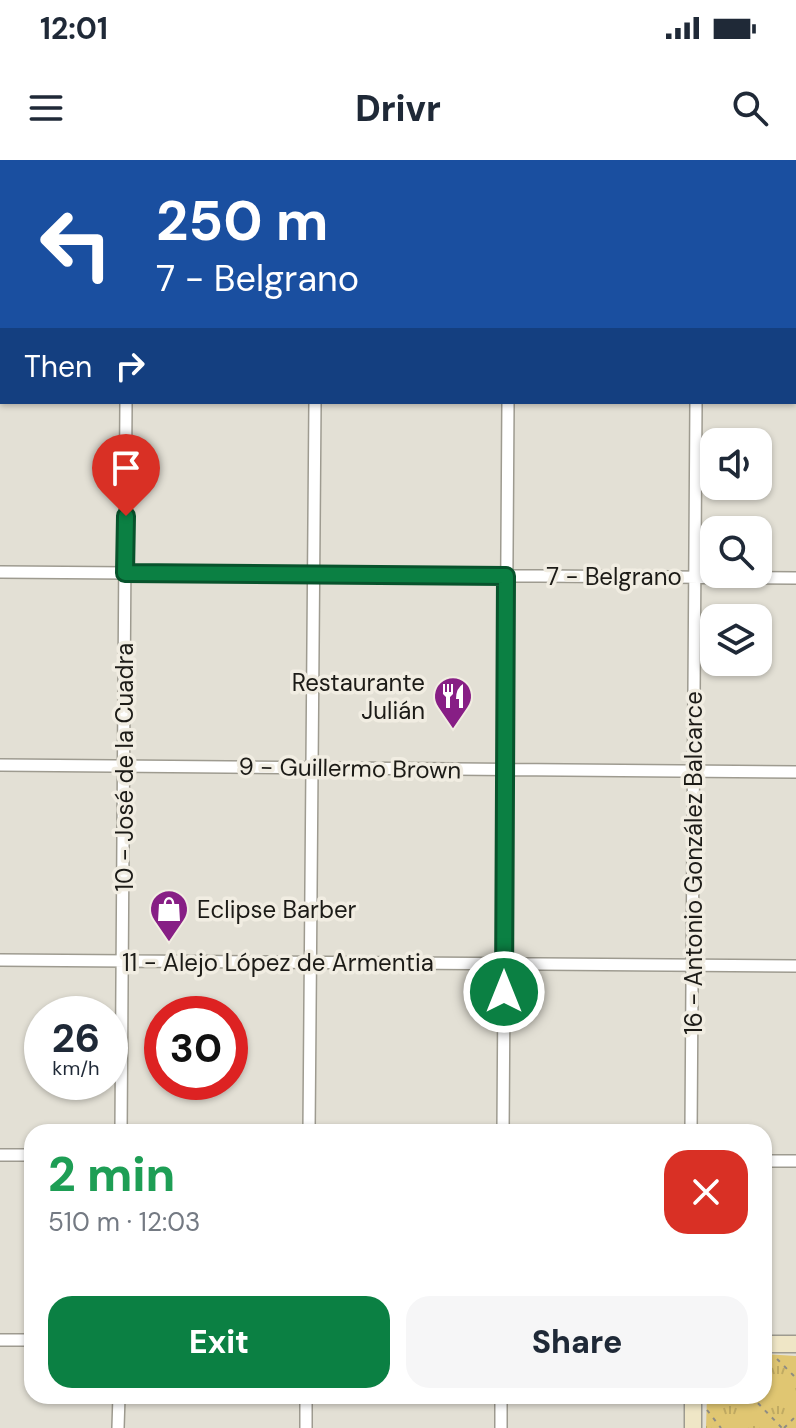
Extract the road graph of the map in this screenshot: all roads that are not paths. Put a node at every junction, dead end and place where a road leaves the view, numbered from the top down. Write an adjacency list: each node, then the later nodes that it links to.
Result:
1 (126, 404): 6 (street, 10 - José de la Cuadra)
2 (315, 404): 7 (street)
3 (508, 404): 8 (street)
4 (696, 404): 9 (street, 16 - Antonio González Balcarce)
5 (0, 572): 6 (street, 7 - Belgrano)
6 (125, 573): 7 (street, 7 - Belgrano); 12 (street, 10 - José de la Cuadra)
7 (314, 574): 8 (street, 7 - Belgrano); 13 (street)
8 (506, 576): 9 (street, 7 - Belgrano); 14 (street)
9 (694, 577): 10 (street, 7 - Belgrano); 15 (street, 16 - Antonio González Balcarce)
10 (796, 578)
11 (0, 765): 12 (street, 9 - Guillermo Brown)
12 (124, 766): 13 (street, 9 - Guillermo Brown); 18 (street, 10 - José de la Cuadra)
13 (312, 768): 14 (street, 9 - Guillermo Brown); 19 (street)
14 (505, 770): 15 (street, 9 - Guillermo Brown); 20 (street)
15 (694, 771): 16 (street, 9 - Guillermo Brown); 21 (street, 16 - Antonio González Balcarce)
16 (796, 772)
17 (0, 960): 18 (street, 11 - Alejo López de Armentia)
18 (122, 961): 19 (street, 11 - Alejo López de Armentia); 23 (street, 10 - José de la Cuadra)
19 (310, 962): 20 (street, 11 - Alejo López de Armentia); 24 (street)
20 (505, 964): 21 (street, 11 - Alejo López de Armentia); 25 (street)
21 (693, 965): 22 (street, 11 - Alejo López de Armentia); 26 (street, 16 - Antonio González Balcarce)
22 (796, 966)
23 (121, 1124)
24 (309, 1124)
25 (503, 1124)
26 (691, 1124)
27 (0, 1155): 28 (street)
28 (24, 1155)
29 (772, 1161): 30 (street)
30 (796, 1161)
31 (0, 1340): 32 (street)
32 (24, 1340)
33 (796, 1344): 34 (street)
34 (772, 1348)
35 (119, 1404): 39 (street)
36 (306, 1404): 40 (street)
37 (501, 1404): 41 (street)
38 (693, 1404): 42 (street)
39 (118, 1428)
40 (306, 1428)
41 (501, 1428)
42 (693, 1428)

